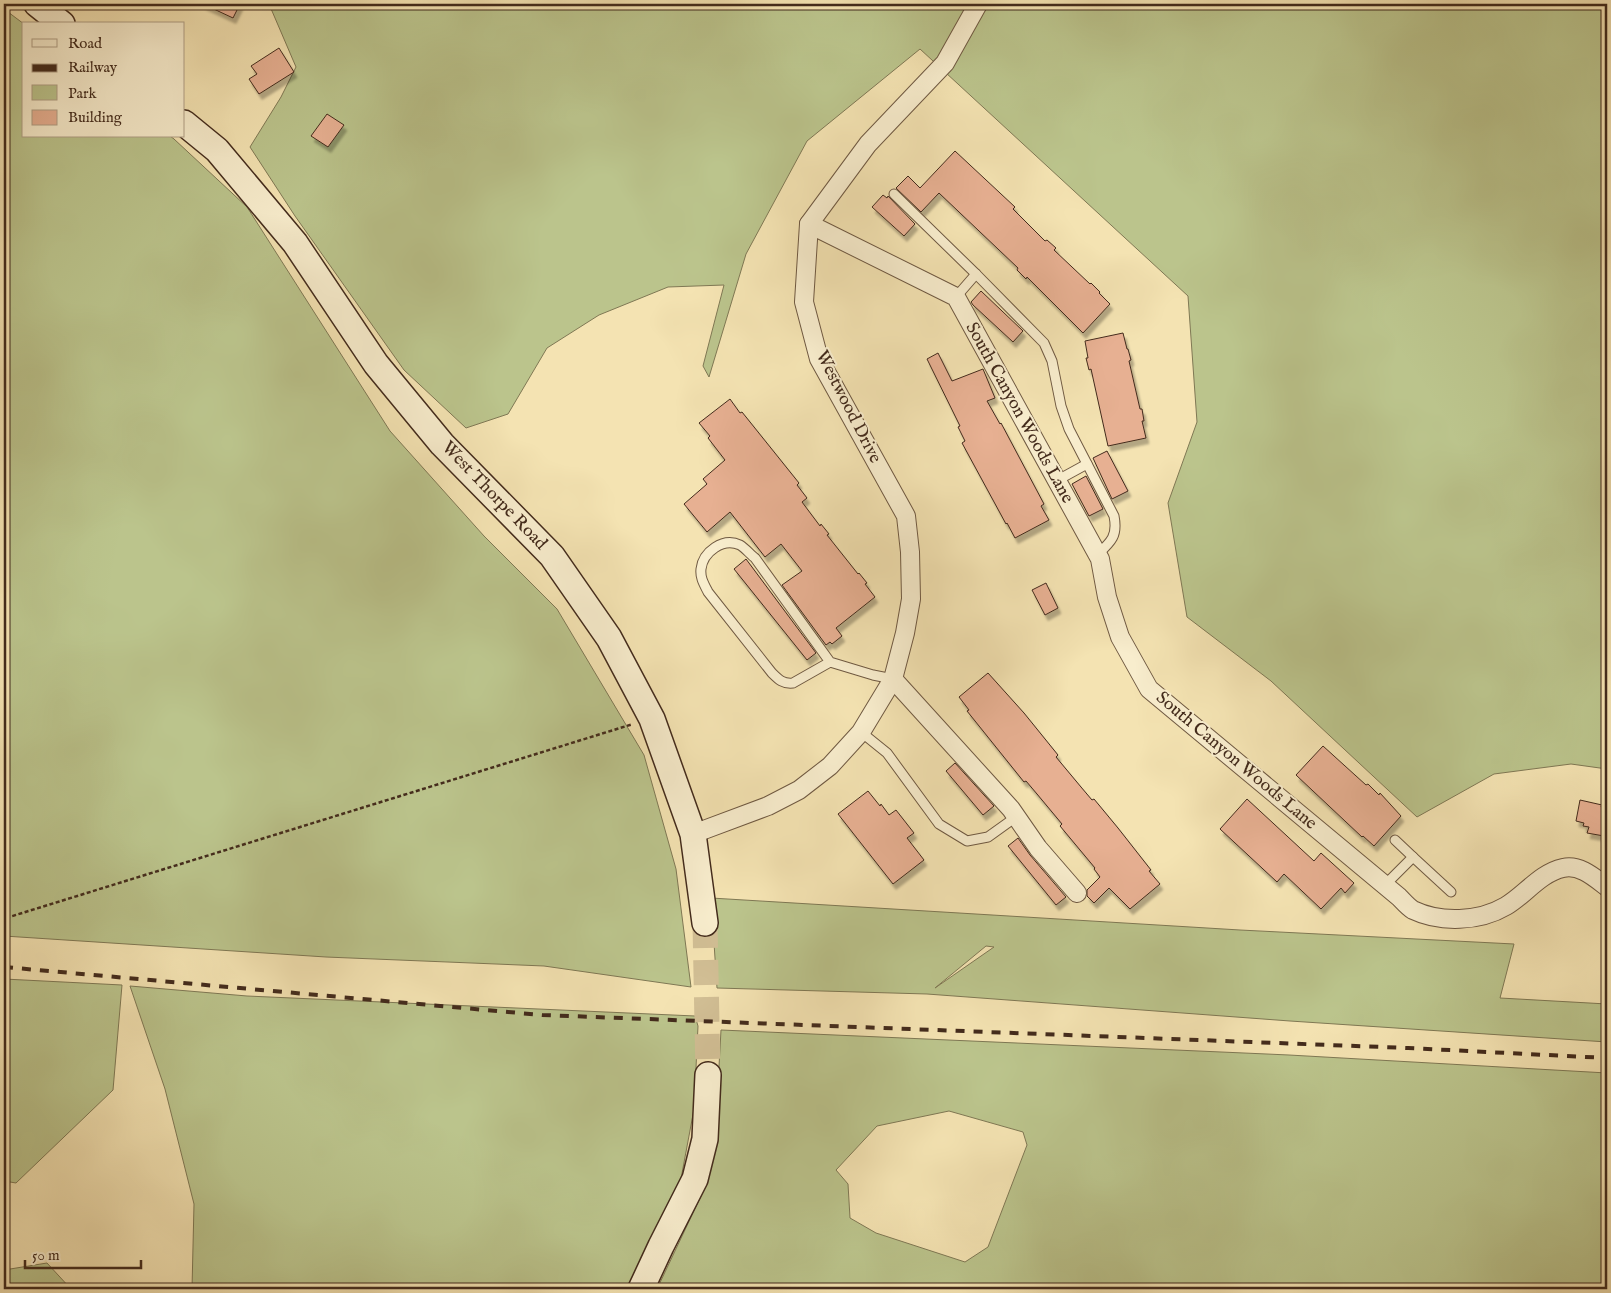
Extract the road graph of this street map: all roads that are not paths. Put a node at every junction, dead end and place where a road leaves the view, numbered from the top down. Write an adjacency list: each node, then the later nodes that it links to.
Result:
1 (37, 4): 3 (street)
2 (978, 4): 6 (street)
3 (60, 22)
4 (185, 124): 16 (street, West Thorpe Road)
5 (894, 194): 7 (lane)
6 (809, 224): 8 (street); 13 (street, Westwood Drive)
7 (976, 274): 8 (lane); 9 (lane)
8 (956, 297): 10 (street, South Canyon Woods Lane)
9 (1087, 464): 10 (lane); 11 (lane)
10 (1056, 480): 11 (street, South Canyon Woods Lane)
11 (1097, 555): 19 (street, South Canyon Woods Lane)
12 (830, 662): 12 (lane); 13 (lane)
13 (893, 679): 14 (street, Westwood Drive); 15 (street)
14 (861, 732): 15 (lane); 16 (street, Westwood Drive)
15 (1016, 817): 21 (street)
16 (694, 834): 23 (street, West Thorpe Road)
17 (1395, 840): 18 (lane)
18 (1412, 856): 19 (lane); 22 (lane)
19 (1385, 885): 20 (street, South Canyon Woods Lane)
20 (1607, 887)
21 (1077, 892)
22 (1450, 892)
23 (705, 923)
24 (708, 1075): 25 (street)
25 (641, 1289)

